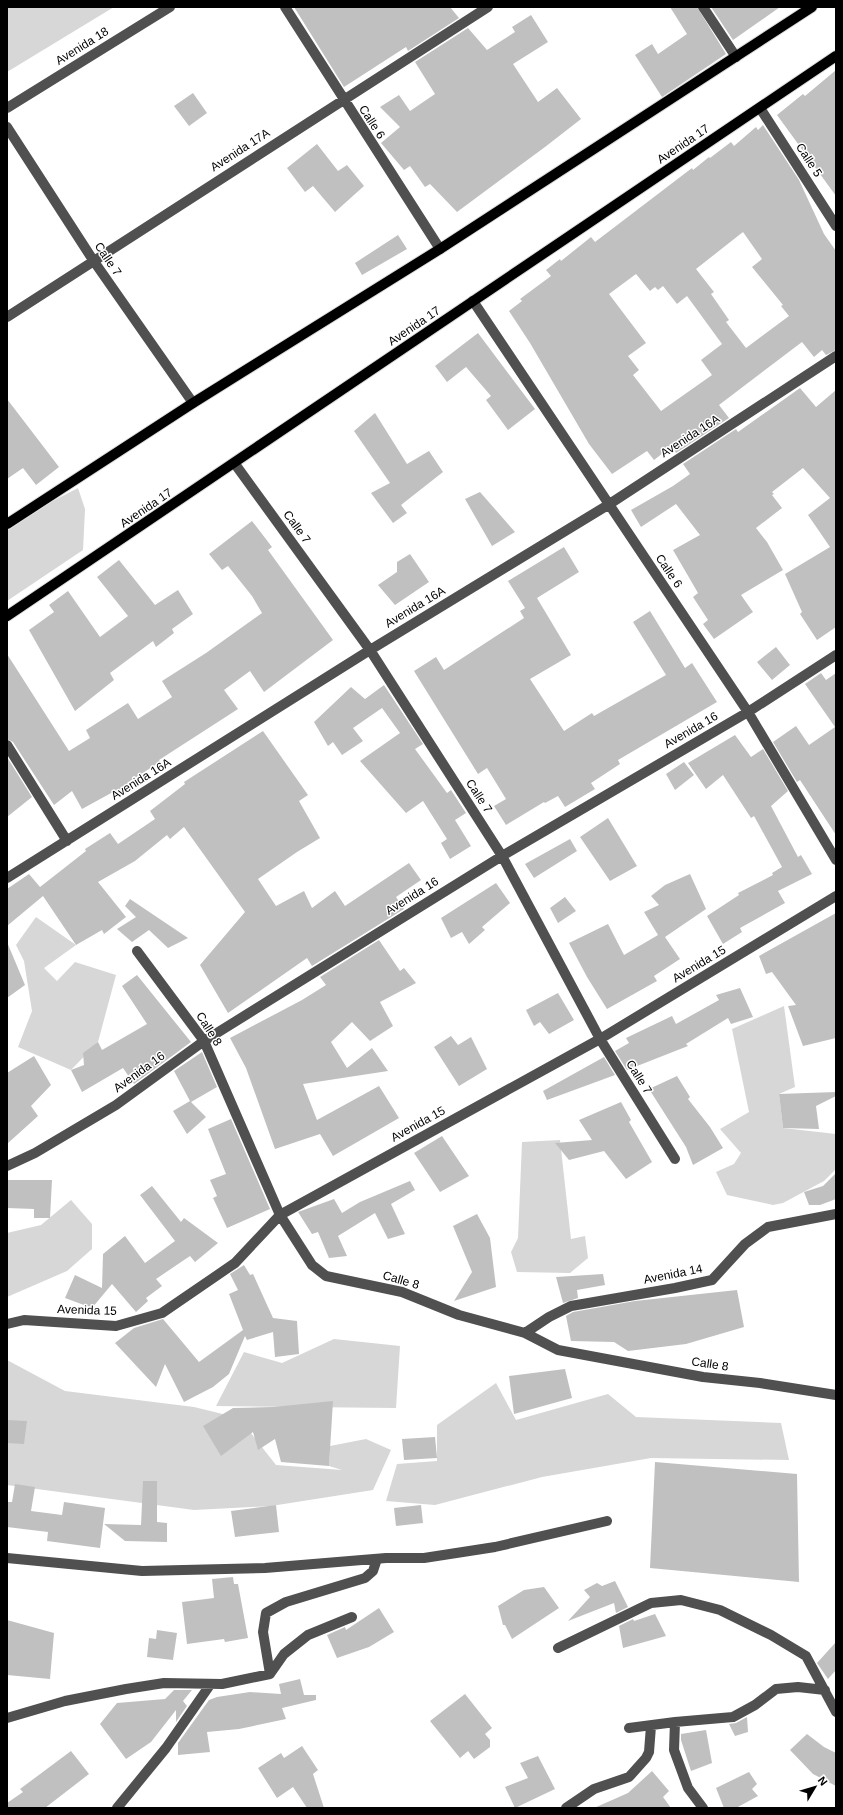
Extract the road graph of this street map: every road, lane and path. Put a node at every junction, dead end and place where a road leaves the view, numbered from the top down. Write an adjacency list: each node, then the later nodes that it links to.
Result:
1 (170, 7): 9 (street, Avenida 18)
2 (285, 7): 8 (street, Calle 6)
3 (488, 7): 8 (street, Avenida 17A)
4 (704, 7): 7 (street)
5 (812, 7): 7 (main road)
6 (836, 56): 10 (main road, Avenida 17)
7 (736, 57): 13 (main road)
8 (343, 100): 13 (street, Calle 6); 14 (street, Avenida 17A)
9 (7, 108)
10 (760, 108): 12 (street, Calle 5); 15 (main road, Avenida 17)
11 (7, 127): 14 (street, Calle 7)
12 (836, 226)
13 (440, 249): 18 (main road)
14 (93, 260): 16 (street, Avenida 17A); 18 (street, Calle 7)
15 (473, 301): 19 (main road, Avenida 17); 20 (street, Calle 6)
16 (7, 317)
17 (836, 356): 20 (street, Avenida 16A)
18 (193, 403): 21 (main road)
19 (235, 464): 22 (main road, Avenida 17); 23 (street, Calle 7)
20 (608, 506): 23 (street, Avenida 16A); 25 (street, Calle 6)
21 (7, 524)
22 (7, 616)
23 (370, 650): 27 (street, Avenida 16A); 28 (street, Calle 7)
24 (836, 655): 25 (street, Avenida 16)
25 (748, 712): 28 (street, Avenida 16); 29 (street, Calle 6)
26 (7, 745): 27 (street)
27 (67, 841): 30 (street, Avenida 16A)
28 (502, 856): 33 (street, Calle 7); 34 (street, Avenida 16)
29 (836, 860)
30 (7, 878)
31 (836, 896): 33 (street, Avenida 15)
32 (137, 951): 34 (street, Calle 8)
33 (600, 1039): 35 (street, Calle 7); 38 (street, Avenida 15)
34 (204, 1041): 36 (street, Avenida 16); 38 (street, Calle 8)
35 (674, 1159)
36 (7, 1166)
37 (836, 1214): 40 (street, Avenida 14)
38 (280, 1215): 39 (street, Avenida 15); 40 (street, Calle 8)
39 (7, 1324)
40 (525, 1333): 41 (street, Calle 8)
41 (836, 1395)
42 (607, 1521): 44 (street)
43 (7, 1558): 44 (street)
44 (377, 1559): 47 (street)
45 (352, 1617): 47 (street)
46 (558, 1648): 49 (street)
47 (270, 1674): 48 (street)
48 (210, 1685): 51 (street); 55 (street)
49 (825, 1690): 50 (street); 52 (street)
50 (836, 1712)
51 (7, 1718)
52 (675, 1722): 53 (street); 57 (street)
53 (651, 1726): 54 (street); 56 (street)
54 (628, 1728)
55 (117, 1808)
56 (566, 1808)
57 (703, 1808)

